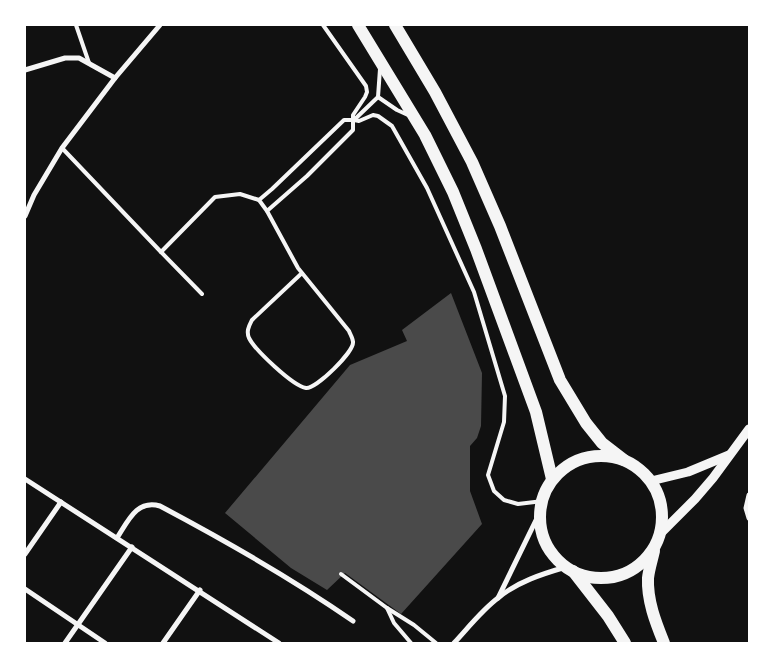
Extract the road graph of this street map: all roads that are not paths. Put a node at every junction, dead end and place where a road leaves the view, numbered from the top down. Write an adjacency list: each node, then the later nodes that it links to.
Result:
1 (76, 25): 7 (lane)
2 (160, 25): 9 (street)
3 (324, 25): 12 (lane)
4 (358, 25): 6 (main road)
5 (395, 25): 22 (main road)
6 (381, 61): 10 (lane); 11 (main road)
7 (89, 63): 8 (street); 9 (street)
8 (25, 70)
9 (115, 78): 13 (street)
10 (378, 96): 11 (lane); 12 (lane)
11 (414, 118): 24 (main road)
12 (354, 120): 14 (lane); 15 (lane); 28 (lane)
13 (62, 148): 16 (street); 17 (lane)
14 (259, 200): 15 (lane); 17 (lane)
15 (267, 211): 18 (lane)
16 (25, 216)
17 (161, 252): 19 (lane)
18 (302, 273): 18 (lane)
19 (202, 294)
20 (749, 429): 21 (street)
21 (729, 455): 25 (street); 31 (street)
22 (624, 460): 24 (main road); 25 (main road)
23 (25, 479): 27 (street)
24 (552, 479): 28 (main road)
25 (650, 481): 31 (main road)
26 (749, 495): 29 (street)
27 (62, 502): 30 (street); 33 (street)
28 (542, 506): 34 (main road); 38 (street)
29 (749, 518)
30 (117, 538): 32 (street); 40 (street)
31 (658, 540): 34 (main road); 52 (main road)
32 (132, 547): 37 (street); 41 (street)
33 (25, 554)
34 (569, 569): 38 (street); 51 (main road)
35 (341, 574): 39 (lane)
36 (25, 589): 41 (street)
37 (200, 590): 42 (street); 45 (street)
38 (497, 598): 50 (street)
39 (386, 608): 48 (lane); 49 (lane)
40 (352, 620)
41 (78, 624): 43 (street); 44 (street)
42 (271, 637): 46 (street); 47 (street)
43 (65, 643)
44 (105, 643)
45 (163, 643)
46 (267, 643)
47 (279, 643)
48 (411, 643)
49 (436, 643)
50 (454, 643)
51 (625, 643)
52 (664, 643)

